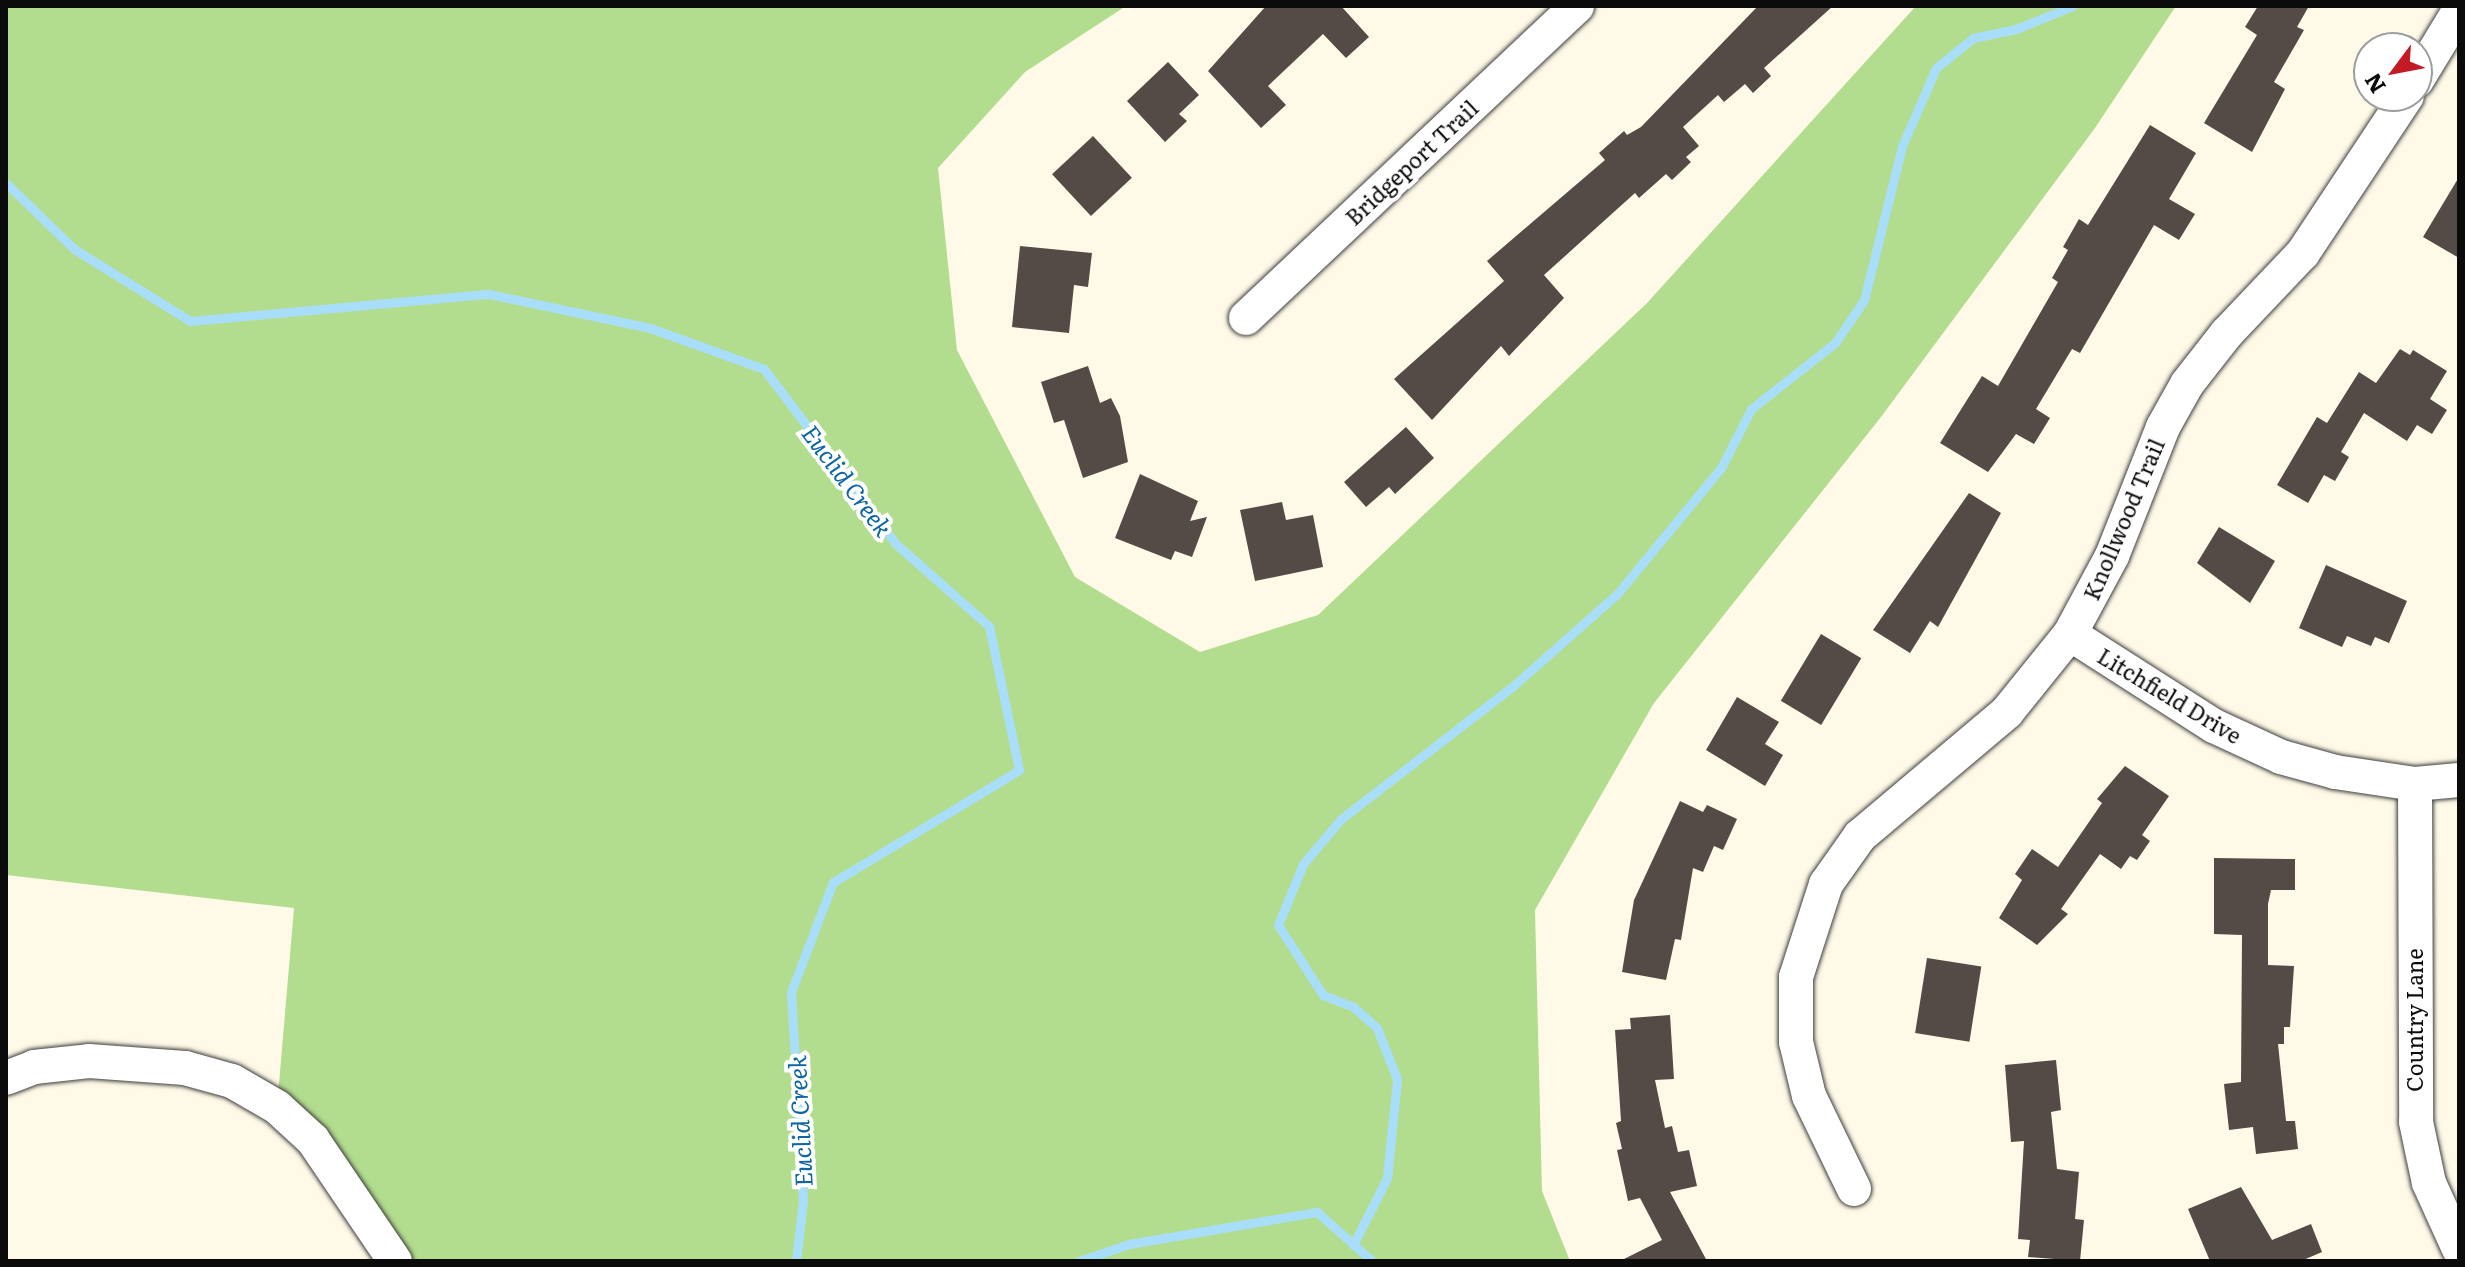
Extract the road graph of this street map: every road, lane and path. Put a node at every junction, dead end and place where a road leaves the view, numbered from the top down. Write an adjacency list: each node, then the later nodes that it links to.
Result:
1 (1577, 6): 6 (street, Bridgeport Trail)
2 (2459, 11): 3 (street)
3 (2449, 50): 4 (street)
4 (2433, 65)
5 (2396, 112): 7 (street, Knollwood Trail)
6 (1246, 318)
7 (2070, 634): 9 (street, Litchfield Drive); 11 (street, Knollwood Trail)
8 (2459, 780): 9 (street, Litchfield Drive)
9 (2415, 784): 12 (street, Country Lane)
10 (6, 1078): 13 (street)
11 (1854, 1189)
12 (2459, 1249)
13 (395, 1261)

